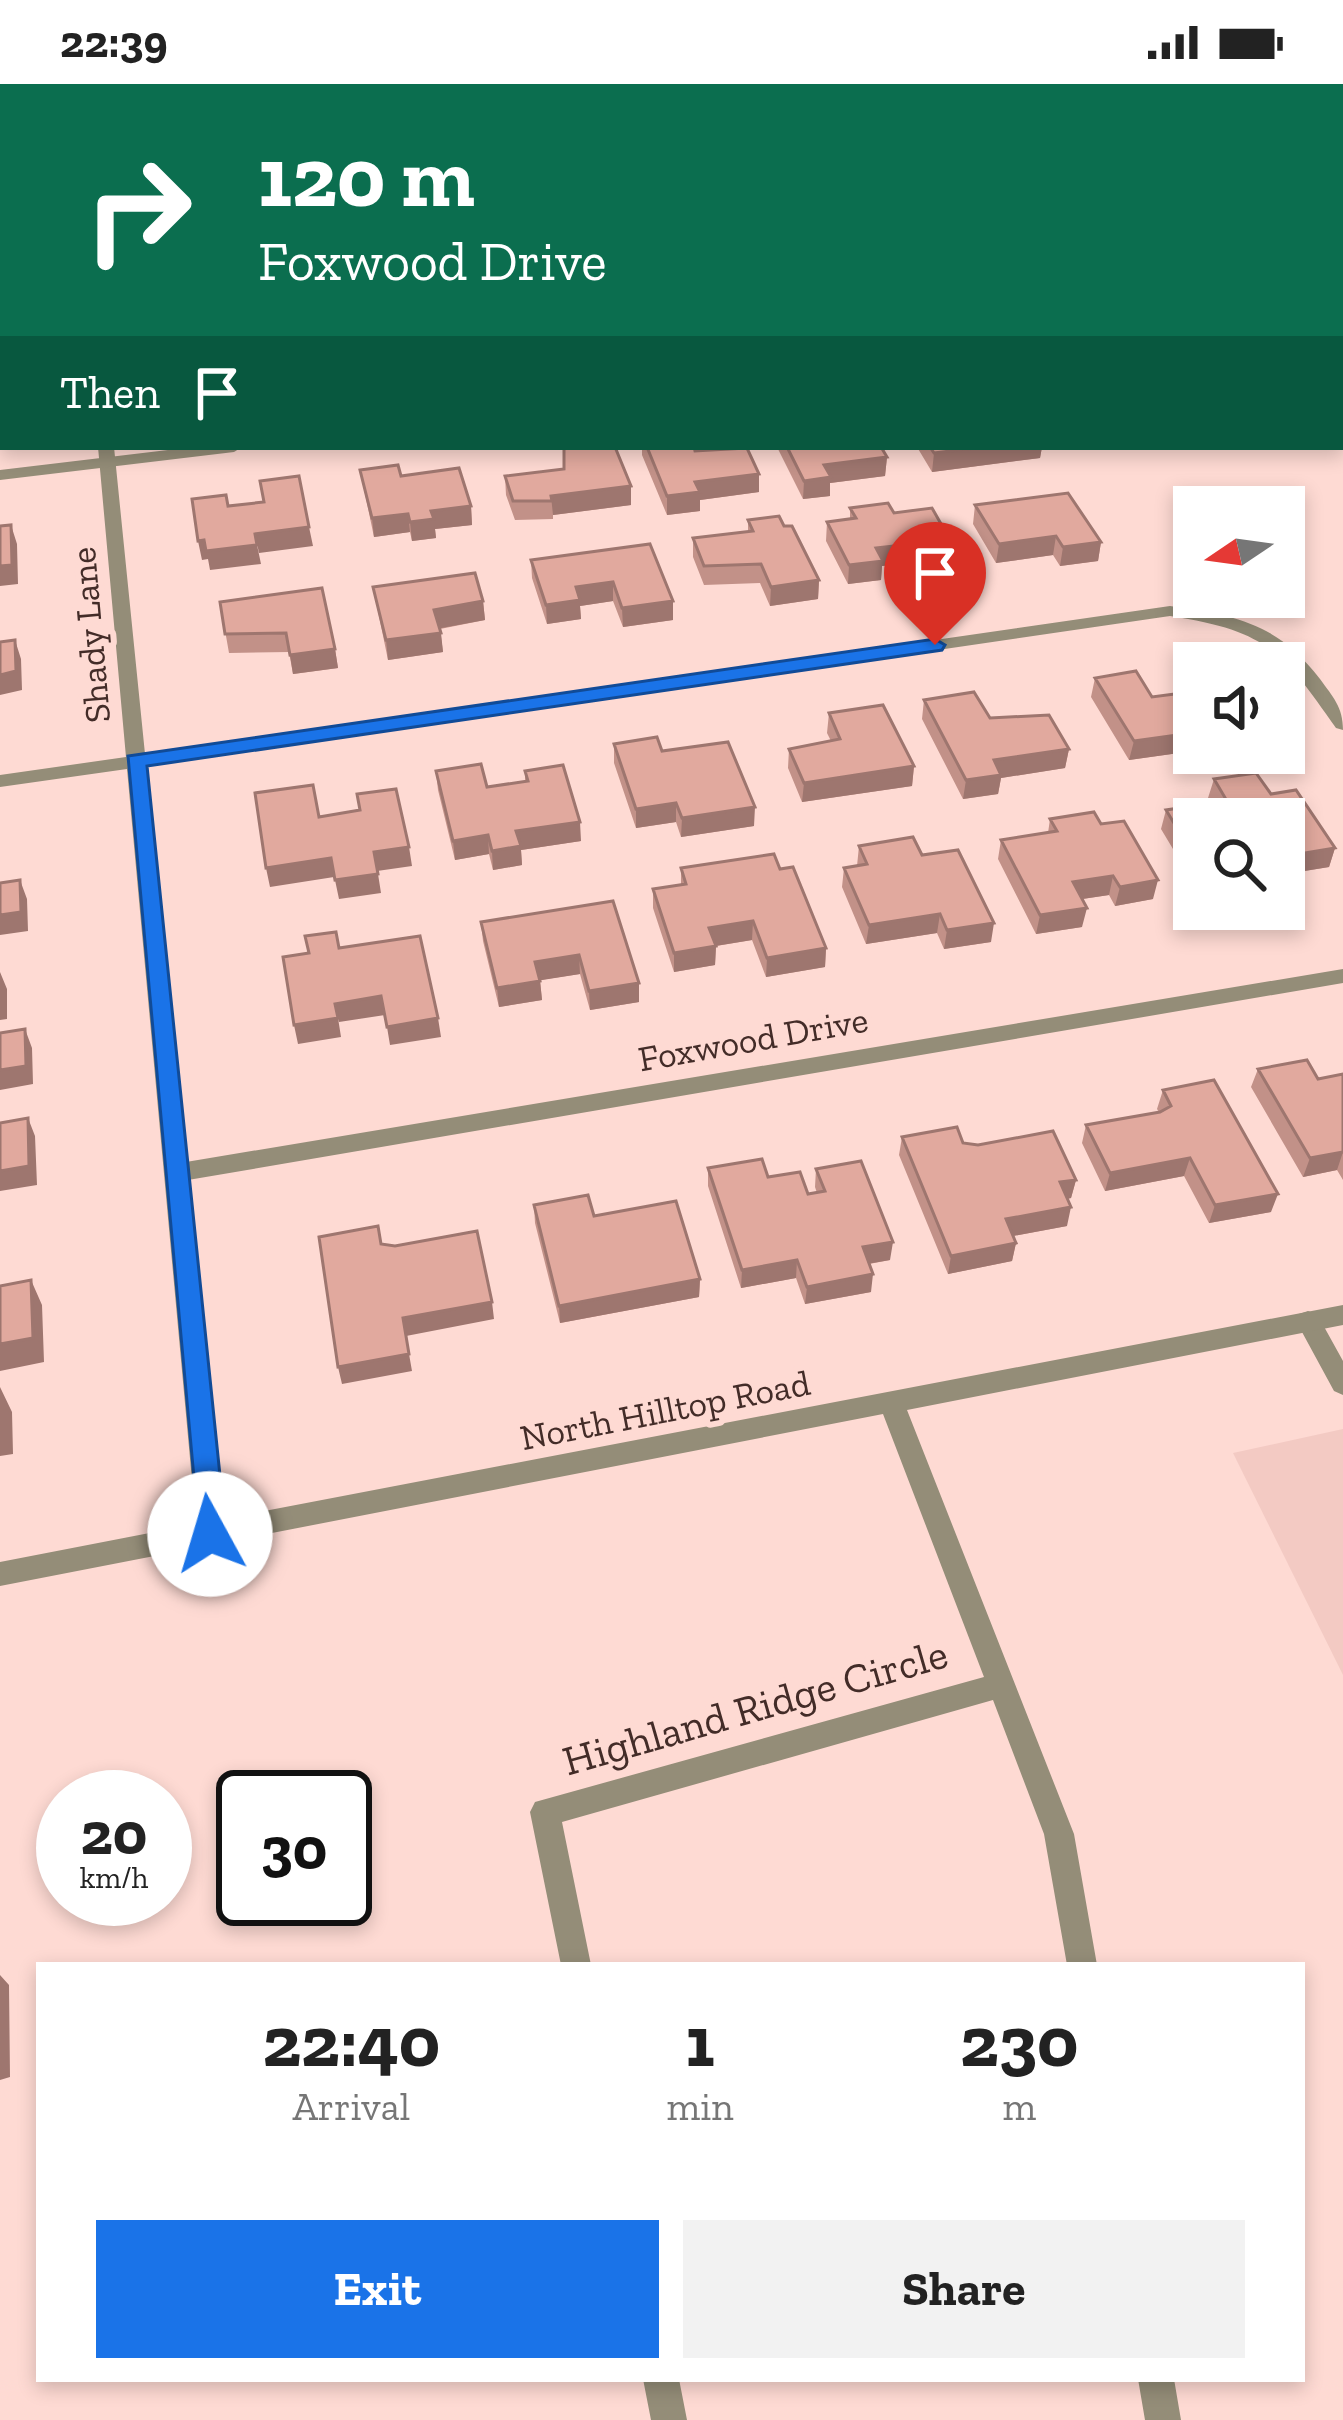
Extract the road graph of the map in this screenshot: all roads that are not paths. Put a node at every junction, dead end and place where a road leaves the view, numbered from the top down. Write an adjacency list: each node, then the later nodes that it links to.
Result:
1 (180, 450): 2 (street)
2 (107, 454): 3 (street); 5 (street, Shady Lane)
3 (0, 475)
4 (1343, 724): 5 (street)
5 (135, 761): 6 (street); 8 (street, Shady Lane)
6 (0, 781)
7 (1343, 976): 8 (street, Foxwood Drive)
8 (174, 1173): 13 (street, Shady Lane)
9 (1343, 1315): 10 (street, North Hilltop Road)
10 (1308, 1322): 11 (street); 12 (street, North Hilltop Road)
11 (1343, 1384)
12 (891, 1402): 13 (street, North Hilltop Road); 15 (street, Highland Ridge Circle)
13 (210, 1534): 14 (street, North Hilltop Road)
14 (0, 1574)
15 (1000, 1685): 16 (street, Highland Ridge Circle); 17 (street, Highland Ridge Circle)
16 (575, 1962)
17 (1081, 1962)
18 (662, 2382): 20 (street)
19 (1157, 2382): 21 (street)
20 (669, 2420)
21 (1163, 2420)

